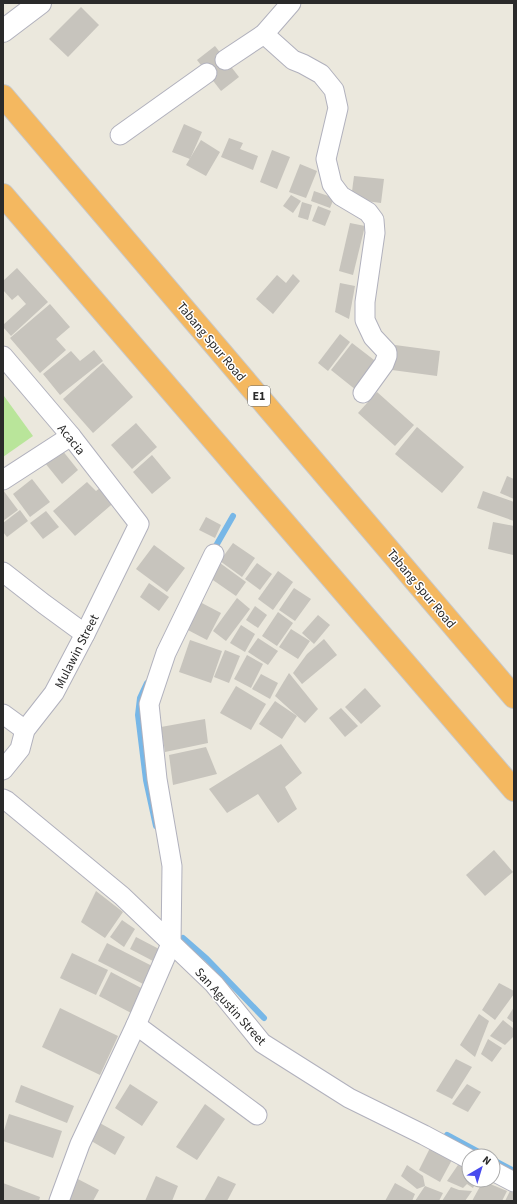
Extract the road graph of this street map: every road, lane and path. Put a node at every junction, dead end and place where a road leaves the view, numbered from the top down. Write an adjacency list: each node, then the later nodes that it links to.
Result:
1 (40, 3): 3 (main road)
2 (292, 3): 4 (street)
3 (6, 29)
4 (264, 34): 5 (street); 11 (street)
5 (225, 60)
6 (207, 73): 8 (street)
7 (3, 96): 18 (highway, Tabang Spur Road / E1)
8 (120, 135)
9 (3, 195): 22 (highway)
10 (3, 356): 12 (street, Acacia)
11 (363, 393)
12 (71, 436): 13 (street); 14 (street, Acacia)
13 (3, 480)
14 (139, 524): 17 (street, Mulawin Street)
15 (214, 554): 24 (street)
16 (3, 572): 17 (street)
17 (85, 634): 20 (street, Mulawin Street)
18 (514, 696)
19 (3, 714): 20 (street)
20 (25, 730): 21 (street, Mulawin Street)
21 (3, 770)
22 (514, 790)
23 (3, 799): 24 (street, San Agustin Street)
24 (171, 944): 25 (street); 27 (street, San Agustin Street)
25 (136, 1025): 26 (street); 30 (street)
26 (257, 1115)
27 (461, 1155)
28 (501, 1176): 29 (street)
29 (514, 1182)
30 (59, 1201)

